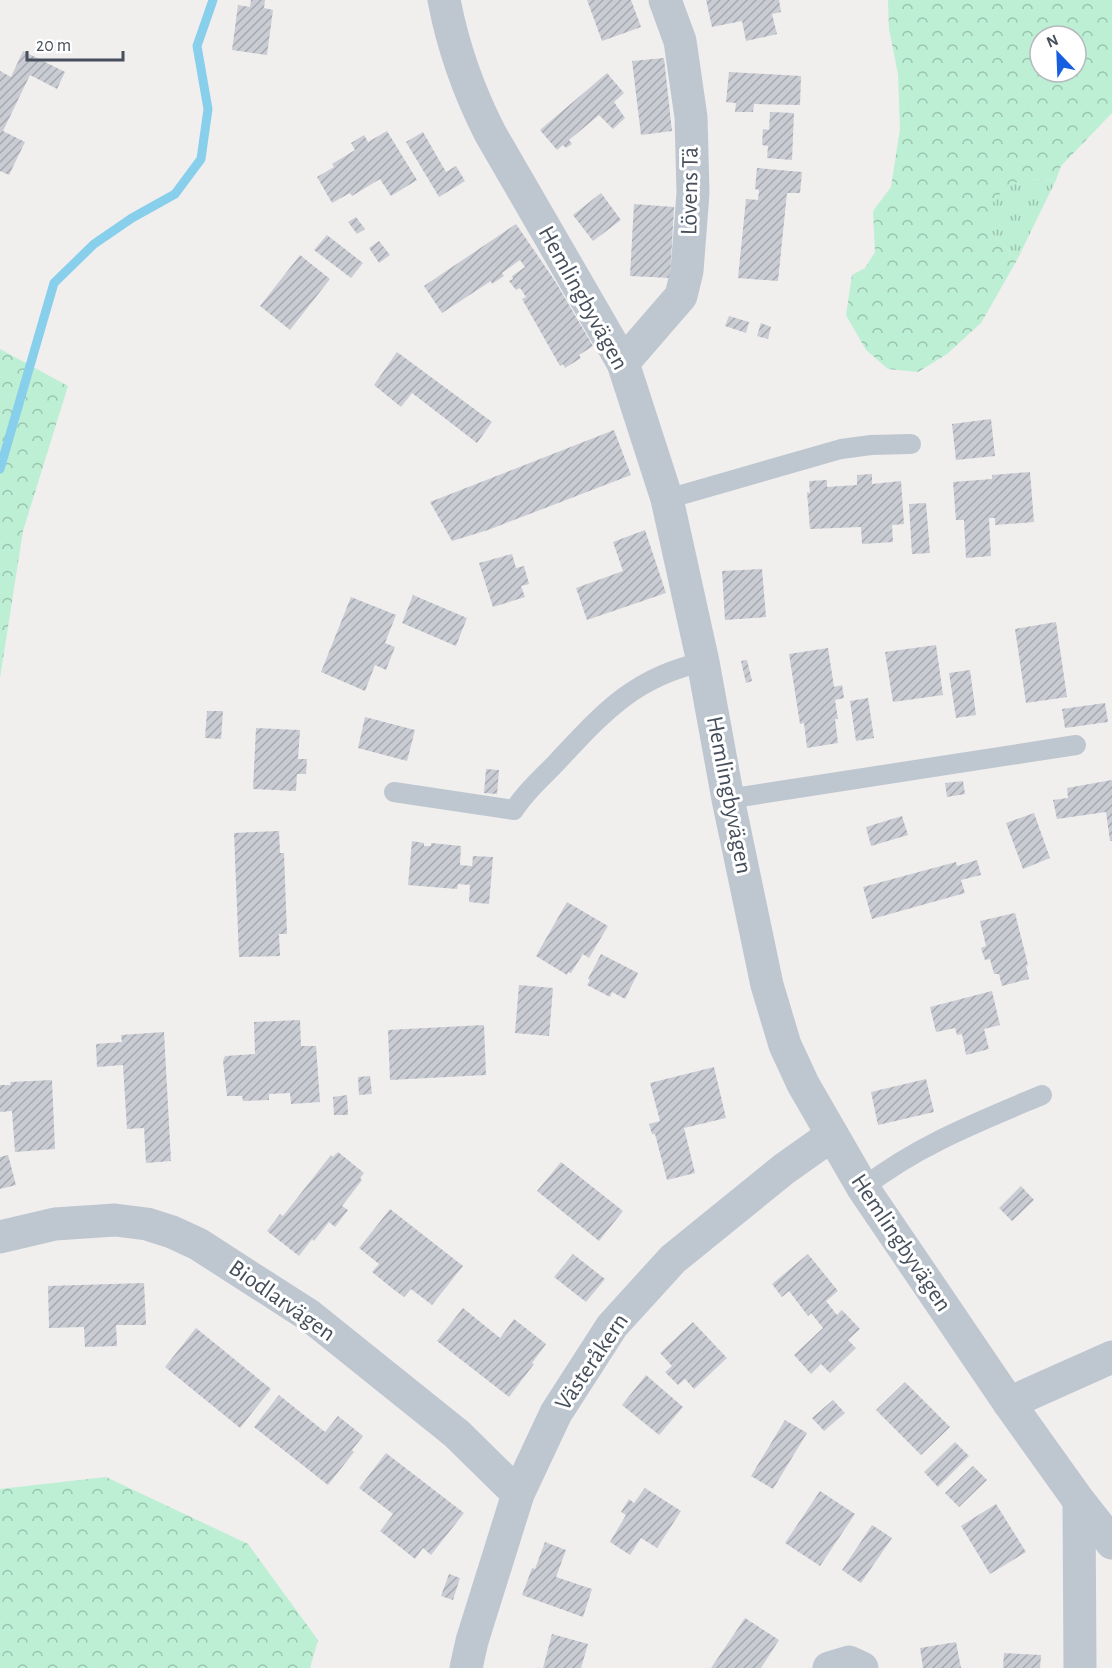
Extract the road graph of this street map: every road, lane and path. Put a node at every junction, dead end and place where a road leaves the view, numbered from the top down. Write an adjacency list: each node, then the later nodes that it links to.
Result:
1 (444, 0): 3 (street, Hemlingbyvägen)
2 (665, 0): 3 (street, Lövens Tä)
3 (623, 363): 5 (street, Hemlingbyvägen)
4 (911, 444): 5 (lane)
5 (667, 499): 6 (street, Hemlingbyvägen)
6 (703, 662): 8 (lane); 9 (street, Hemlingbyvägen)
7 (1076, 745): 9 (lane)
8 (394, 792)
9 (728, 799): 11 (street, Hemlingbyvägen)
10 (1041, 1095): 12 (lane)
11 (831, 1135): 12 (street, Hemlingbyvägen); 16 (street, Västeråkern)
12 (863, 1188): 15 (street, Hemlingbyvägen)
13 (0, 1237): 16 (street, Biodlarvägen)
14 (1112, 1357): 15 (street)
15 (1009, 1403): 17 (street, Hemlingbyvägen)
16 (519, 1494): 19 (street, Västeråkern)
17 (1078, 1501): 18 (street, Hemlingbyvägen); 22 (street)
18 (1112, 1543)
19 (466, 1668)
20 (829, 1668): 21 (street)
21 (862, 1668)
22 (1080, 1668)

